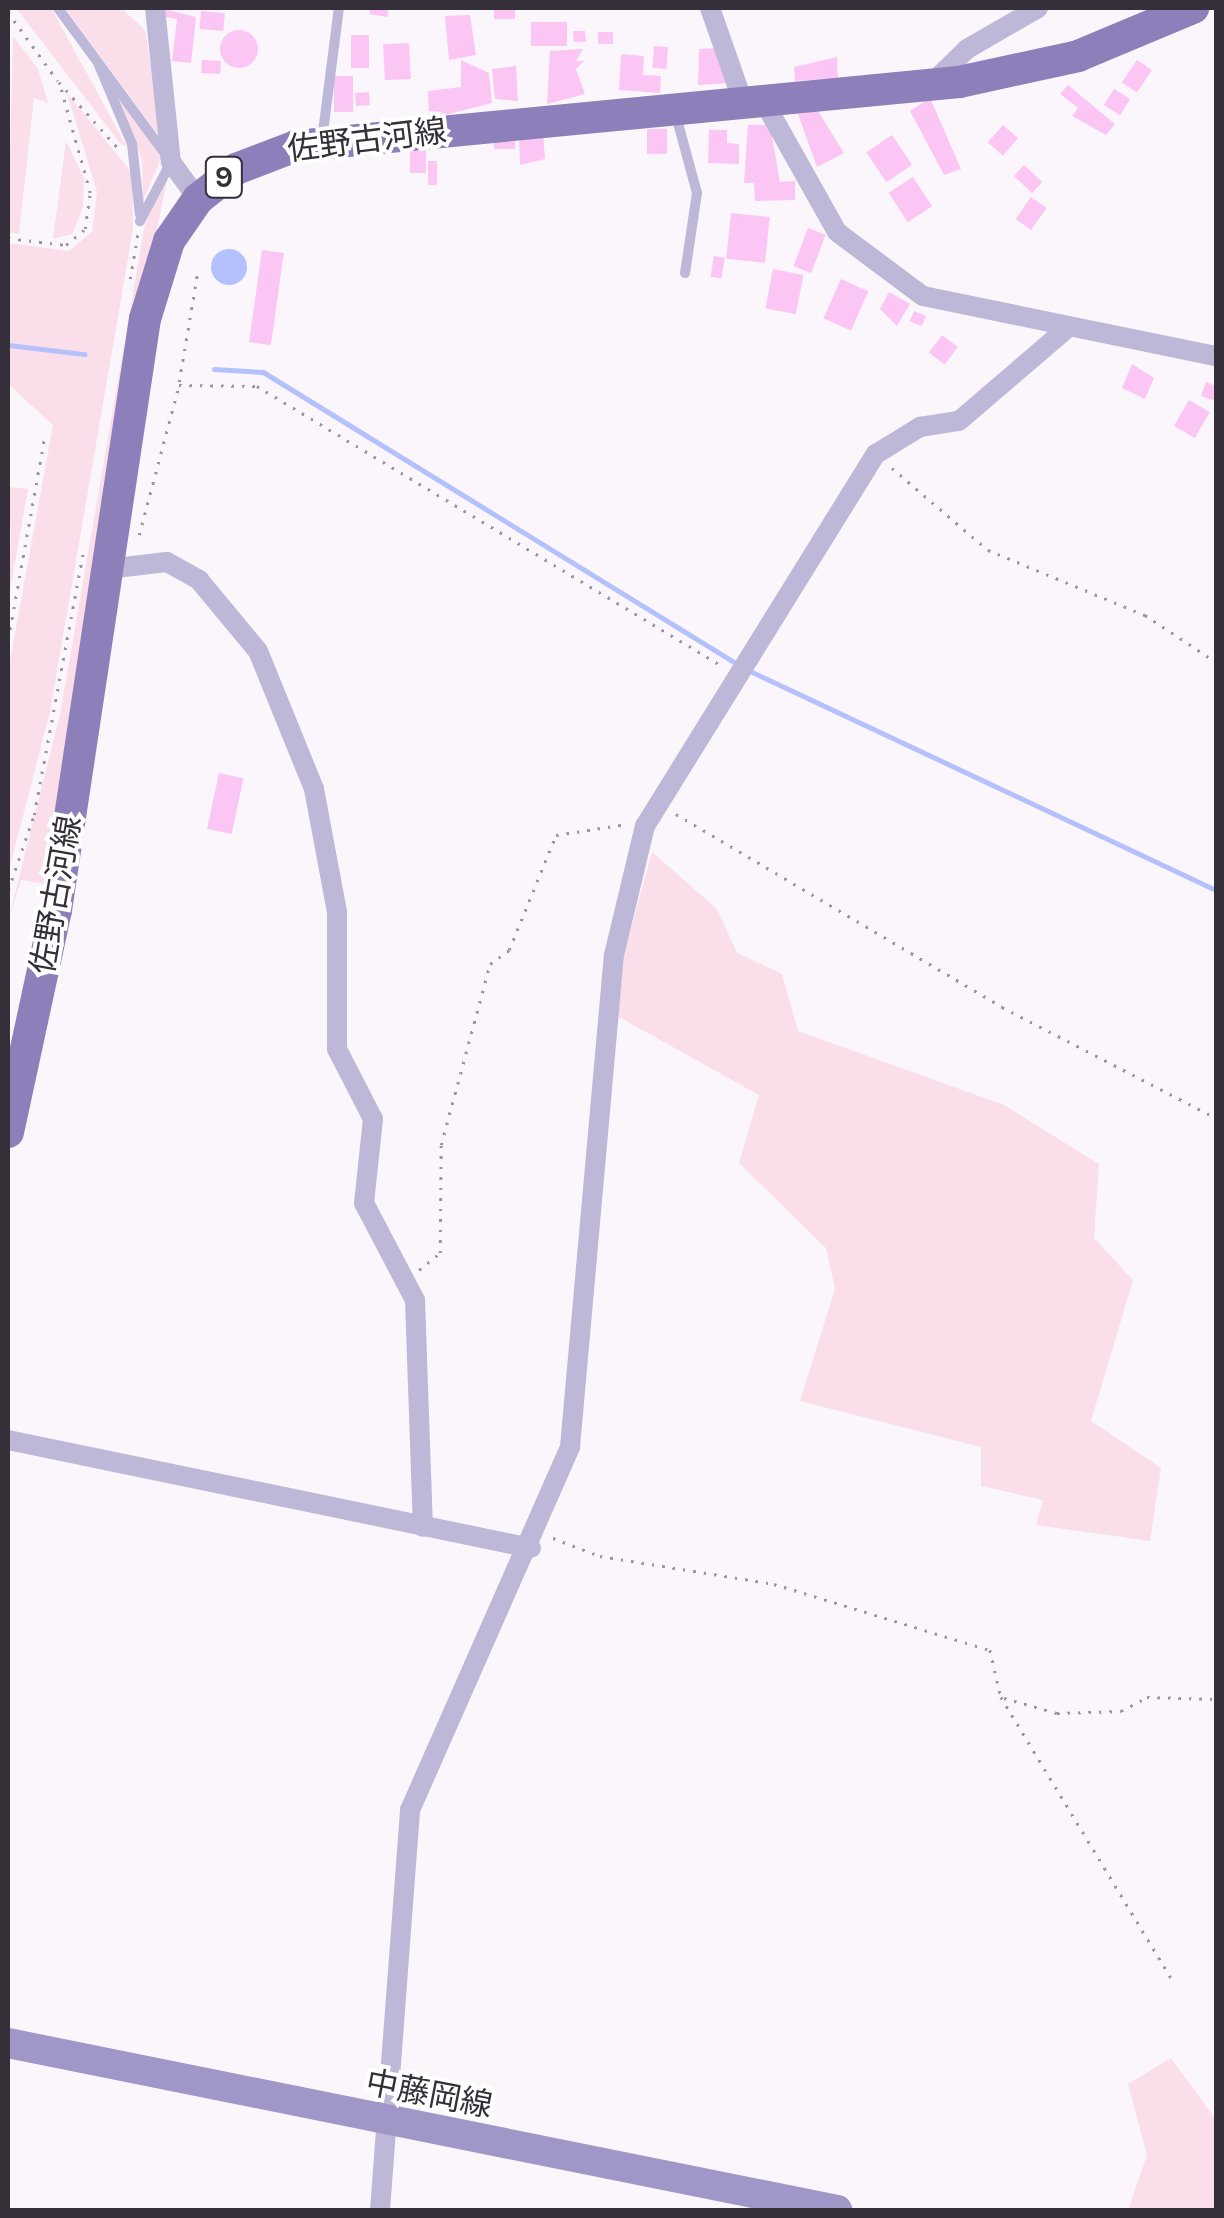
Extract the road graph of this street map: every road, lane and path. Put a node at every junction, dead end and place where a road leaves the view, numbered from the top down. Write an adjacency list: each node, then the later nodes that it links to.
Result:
1 (58, 8): 8 (lane)
2 (155, 8): 15 (street)
3 (339, 8): 13 (lane)
4 (710, 8): 11 (street)
5 (1038, 8): 10 (street)
6 (1192, 8): 10 (main road, 佐野古河線 / 9)
7 (8, 12): 9 (path)
8 (98, 62): 14 (lane); 15 (lane)
9 (59, 82): 14 (path); 18 (path)
10 (929, 86): 11 (main road, 佐野古河線 / 9)
11 (753, 101): 12 (main road, 佐野古河線 / 9); 22 (street)
12 (674, 108): 13 (main road, 佐野古河線 / 9); 20 (lane)
13 (322, 143): 16 (main road, 佐野古河線 / 9)
14 (135, 159): 17 (lane)
15 (171, 162): 16 (street); 17 (lane)
16 (198, 199): 27 (main road, 佐野古河線 / 9)
17 (140, 221): 21 (path)
18 (8, 238)
19 (198, 270): 24 (path)
20 (685, 273)
21 (129, 284)
22 (1064, 331): 23 (street); 26 (street)
23 (1216, 356)
24 (178, 385): 27 (path); 30 (path)
25 (44, 438): 28 (path)
26 (876, 454): 29 (path); 30 (street)
27 (110, 561): 33 (path); 35 (main road, 佐野古河線 / 9); 36 (street)
28 (8, 640)
29 (1216, 662)
30 (738, 676): 31 (street)
31 (657, 804): 32 (street); 34 (path)
32 (646, 826): 36 (path); 39 (street)
33 (8, 890)
34 (1216, 1118)
35 (8, 1132)
36 (408, 1273): 38 (street)
37 (8, 1440): 38 (street)
38 (423, 1527): 39 (street)
39 (534, 1540): 40 (path); 44 (street)
40 (1002, 1697): 41 (path); 42 (path)
41 (1216, 1699)
42 (1172, 1980)
43 (8, 2043): 44 (main road, 中藤岡線)
44 (389, 2123): 45 (street); 46 (main road, 中藤岡線)
45 (380, 2210)
46 (837, 2210)

